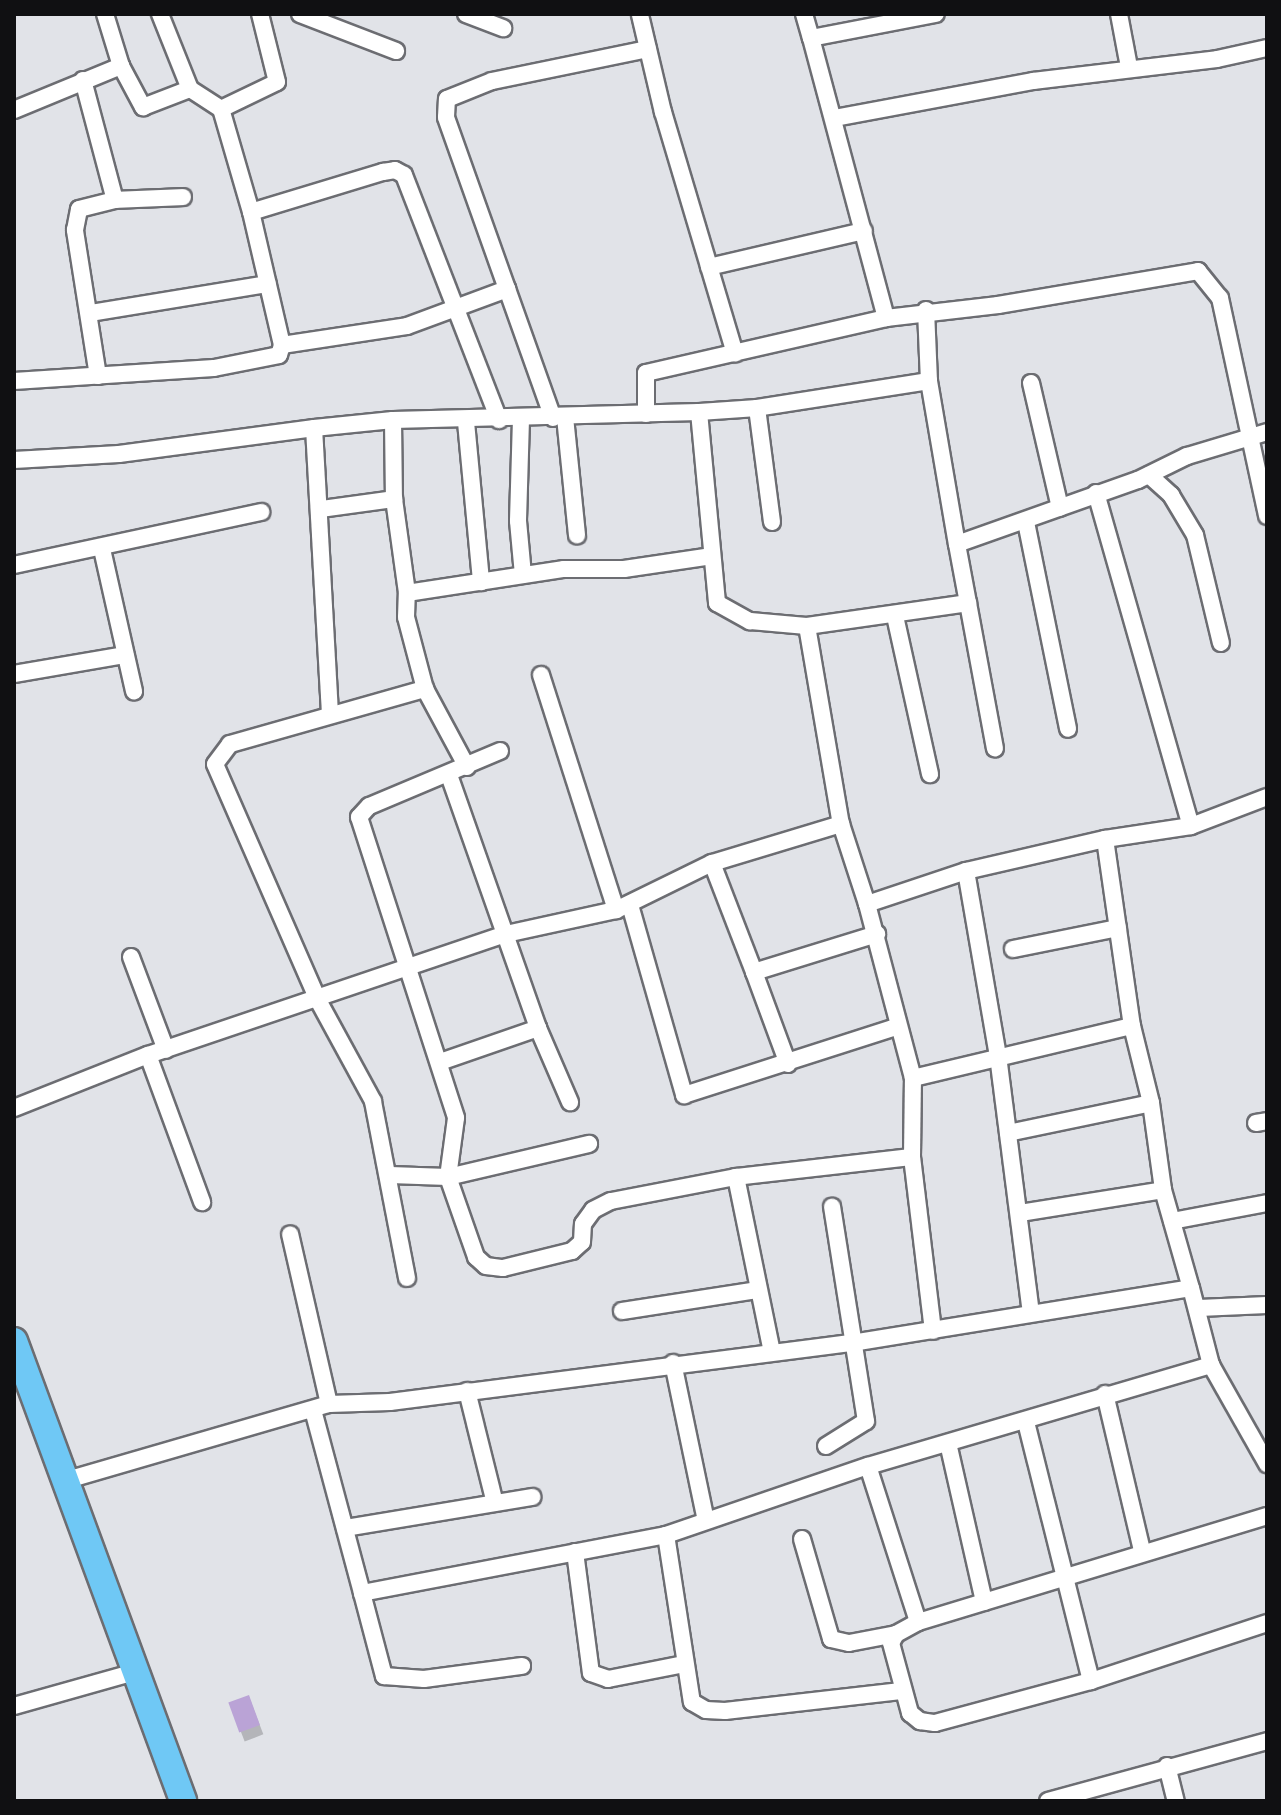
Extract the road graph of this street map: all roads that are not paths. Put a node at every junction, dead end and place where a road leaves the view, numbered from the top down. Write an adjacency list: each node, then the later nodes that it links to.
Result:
1 (105, 14): 15 (street)
2 (160, 14): 18 (street)
3 (260, 14): 19 (street)
4 (300, 14): 14 (street)
5 (466, 14): 10 (street)
6 (804, 14): 11 (street)
7 (936, 14): 11 (street)
8 (1119, 14): 16 (street)
9 (640, 15): 13 (street)
10 (503, 28)
11 (811, 38): 21 (street)
12 (1267, 48): 16 (street)
13 (648, 49): 26 (street); 28 (street)
14 (396, 51)
15 (121, 66): 17 (street); 18 (street)
16 (1129, 67): 21 (street)
17 (83, 80): 20 (street); 23 (street)
18 (190, 89): 19 (street)
19 (221, 109): 24 (street)
20 (14, 110)
21 (835, 118): 25 (street)
22 (183, 197): 23 (street)
23 (115, 200): 30 (street)
24 (251, 212): 27 (street); 31 (street)
25 (864, 231): 26 (street); 32 (street)
26 (709, 267): 34 (street)
27 (268, 284): 30 (street); 33 (street)
28 (507, 289): 31 (street); 42 (street)
29 (926, 310): 32 (street); 37 (street); 48 (street)
30 (90, 313): 35 (street)
31 (453, 313): 33 (street); 45 (street)
32 (886, 318): 34 (street)
33 (282, 345): 35 (street)
34 (735, 354): 41 (street)
35 (98, 376): 36 (street)
36 (14, 381)
37 (929, 381): 39 (street); 60 (street)
38 (1031, 383): 53 (street)
39 (757, 408): 40 (street); 57 (street)
40 (699, 412): 41 (street); 62 (street)
41 (646, 414): 42 (street)
42 (559, 418): 43 (street); 59 (street)
43 (521, 419): 45 (street); 64 (street)
44 (393, 420): 46 (street); 47 (street); 52 (street)
45 (499, 420): 46 (street)
46 (466, 422): 65 (street)
47 (314, 428): 49 (street); 54 (street)
48 (1260, 435): 50 (street); 56 (street)
49 (14, 460)
50 (1149, 475): 51 (street); 70 (street)
51 (1096, 493): 53 (street); 85 (street)
52 (394, 499): 54 (street); 66 (street)
53 (1060, 508): 58 (street)
54 (321, 509): 76 (street)
55 (261, 512): 61 (street)
56 (1267, 516)
57 (772, 522)
58 (1026, 522): 60 (street); 77 (street)
59 (577, 535)
60 (957, 544): 67 (street)
61 (102, 549): 63 (street); 71 (street)
62 (712, 556): 64 (street); 69 (street)
63 (14, 565)
64 (523, 575): 65 (street)
65 (481, 582): 66 (street)
66 (407, 593): 74 (street)
67 (968, 603): 68 (street); 78 (street)
68 (895, 616): 69 (street); 81 (street)
69 (807, 626): 84 (street)
70 (1221, 643)
71 (125, 655): 72 (street); 75 (street)
72 (14, 674)
73 (541, 675): 90 (street)
74 (425, 689): 76 (street); 80 (street)
75 (134, 691)
76 (330, 714): 98 (street)
77 (1068, 729)
78 (995, 749)
79 (500, 751): 80 (street)
80 (467, 767): 82 (street)
81 (930, 774)
82 (449, 775): 92 (street); 96 (street)
83 (1267, 797): 85 (street)
84 (841, 824): 87 (street); 89 (street)
85 (1191, 826): 86 (street)
86 (1105, 839): 88 (street); 91 (street)
87 (712, 863): 90 (street); 97 (street)
88 (966, 871): 89 (street); 104 (street)
89 (867, 904): 93 (street)
90 (623, 908): 92 (street); 106 (street)
91 (1118, 928): 94 (street); 99 (street)
92 (506, 934): 96 (street); 101 (street)
93 (877, 934): 97 (street); 100 (street)
94 (1013, 949)
95 (131, 957): 102 (street)
96 (405, 971): 98 (street); 105 (street)
97 (754, 972): 106 (street)
98 (318, 1000): 102 (street); 114 (street)
99 (1132, 1026): 104 (street); 109 (street)
100 (896, 1027): 106 (street); 107 (street)
101 (538, 1028): 105 (street); 108 (street)
102 (166, 1050): 103 (street)
103 (148, 1055): 110 (street); 118 (street)
104 (998, 1056): 107 (street); 111 (street)
105 (440, 1062): 115 (street)
106 (788, 1064)
107 (913, 1078): 113 (street)
108 (570, 1102)
109 (1151, 1103): 111 (street); 117 (street)
110 (14, 1108)
111 (1008, 1133): 121 (street)
112 (589, 1144): 115 (street)
113 (912, 1157): 116 (street); 131 (street)
114 (390, 1175): 115 (street); 124 (street)
115 (448, 1177): 116 (street)
116 (736, 1177): 126 (street)
117 (1163, 1190): 121 (street); 122 (street)
118 (202, 1202)
119 (1267, 1203): 122 (street)
120 (832, 1207): 133 (street)
121 (1020, 1213): 130 (street)
122 (1172, 1221): 125 (street)
123 (290, 1234): 139 (street)
124 (407, 1278)
125 (1191, 1288): 128 (street); 130 (street)
126 (758, 1290): 129 (street); 134 (street)
127 (1267, 1305): 128 (street)
128 (1199, 1308): 136 (street)
129 (622, 1311)
130 (1031, 1312): 131 (street)
131 (933, 1331): 133 (street)
132 (14, 1341): 145 (main road)
133 (852, 1343): 134 (street); 142 (street)
134 (772, 1352): 135 (street)
135 (673, 1363): 137 (street); 149 (street)
136 (1211, 1365): 138 (street); 143 (street)
137 (467, 1391): 139 (street); 147 (street)
138 (1105, 1394): 140 (street); 153 (street)
139 (321, 1407): 145 (street); 150 (street)
140 (1026, 1422): 141 (street); 155 (street)
141 (948, 1443): 144 (street); 157 (street)
142 (826, 1446)
143 (1267, 1464)
144 (868, 1466): 149 (street); 158 (street)
145 (67, 1480): 163 (main road)
146 (532, 1497): 147 (street)
147 (495, 1503): 150 (street)
148 (1267, 1516): 153 (street)
149 (706, 1521): 151 (street)
150 (345, 1528): 156 (street)
151 (666, 1535): 154 (street); 161 (street)
152 (802, 1539): 160 (street)
153 (1142, 1550): 155 (street)
154 (575, 1552): 156 (street); 161 (street)
155 (1064, 1576): 157 (street); 164 (street)
156 (362, 1593): 162 (street)
157 (984, 1602): 158 (street)
158 (918, 1622): 160 (street)
159 (1267, 1623): 164 (street)
160 (896, 1634): 165 (street)
161 (684, 1664): 165 (street)
162 (522, 1666)
163 (135, 1672): 166 (street); 170 (main road)
164 (1091, 1681): 165 (street)
165 (901, 1691)
166 (14, 1706)
167 (1267, 1741): 168 (street)
168 (1167, 1766): 169 (street); 171 (street)
169 (1052, 1800)
170 (183, 1801)
171 (1176, 1801)

